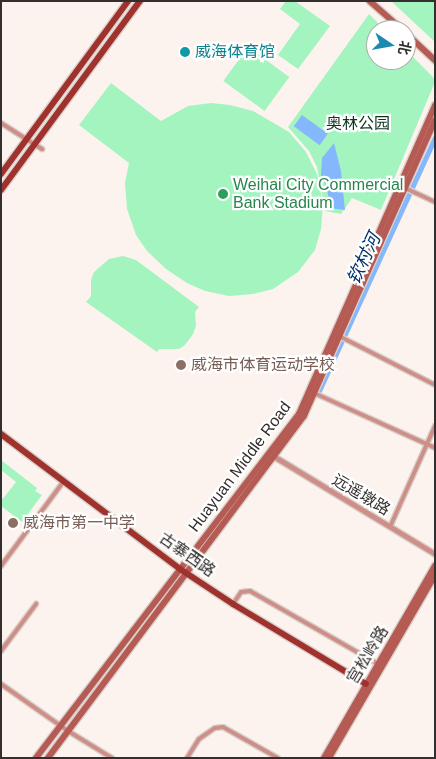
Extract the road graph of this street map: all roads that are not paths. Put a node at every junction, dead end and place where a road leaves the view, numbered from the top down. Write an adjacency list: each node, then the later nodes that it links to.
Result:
1 (128, 1): 10 (main road)
2 (140, 1): 11 (main road)
3 (370, 1): 4 (main road)
4 (391, 20)
5 (416, 42): 6 (main road)
6 (435, 60)
7 (435, 106): 30 (main road, Huayuan Middle Road)
8 (435, 121): 14 (main road, Huayuan Middle Road)
9 (1, 123): 10 (street)
10 (27, 138): 11 (street); 13 (main road)
11 (35, 144): 12 (street); 15 (main road)
12 (42, 149)
13 (1, 174)
14 (406, 189): 16 (street); 17 (main road, Huayuan Middle Road)
15 (1, 190)
16 (435, 202)
17 (342, 337): 18 (street); 19 (main road, Huayuan Middle Road)
18 (435, 385)
19 (314, 393): 22 (street); 24 (main road, Huayuan Middle Road)
20 (435, 426): 22 (street)
21 (1, 434): 25 (main road, 古寨西路)
22 (426, 445): 23 (street); 26 (street)
23 (435, 448)
24 (275, 457): 26 (street, 远遥墩路); 31 (main road, Huayuan Middle Road)
25 (64, 481): 28 (street); 30 (main road, 古寨西路)
26 (390, 527): 27 (street, 远遥墩路)
27 (435, 553)
28 (1, 566)
29 (435, 566): 36 (main road, 宫松岭路)
30 (180, 569): 31 (main road, 古寨西路); 39 (main road, Huayuan Middle Road)
31 (187, 573): 34 (main road, 古寨西路); 40 (main road, Huayuan Middle Road)
32 (435, 575): 47 (main road)
33 (36, 604): 35 (street)
34 (233, 604): 36 (street); 38 (main road, 古寨西路)
35 (1, 651)
36 (378, 664): 38 (main road, 宫松岭路)
37 (1, 684): 39 (street)
38 (366, 684): 46 (main road, 宫松岭路)
39 (60, 725): 40 (street); 41 (main road, Huayuan Middle Road)
40 (68, 731): 42 (main road, Huayuan Middle Road); 43 (street)
41 (36, 758)
42 (48, 758)
43 (112, 758)
44 (187, 758): 45 (street)
45 (278, 758)
46 (324, 758)
47 (329, 758)

